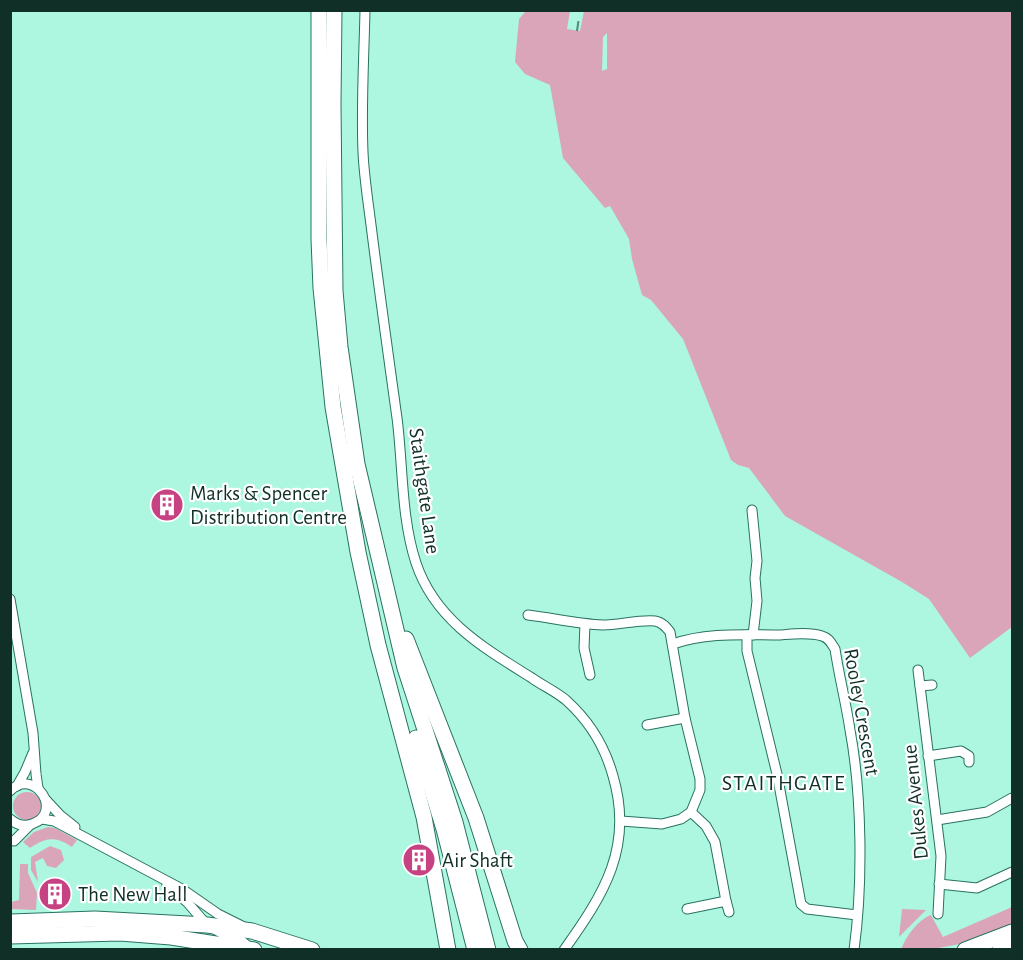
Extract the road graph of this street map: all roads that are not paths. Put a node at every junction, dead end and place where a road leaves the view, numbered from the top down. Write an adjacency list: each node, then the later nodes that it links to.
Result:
1 (319, 10): 5 (highway)
2 (334, 10): 7 (highway)
3 (365, 10): 29 (street, Staithgate Lane)
4 (752, 510): 10 (street)
5 (358, 552): 46 (highway); 49 (highway)
6 (10, 599): 18 (street)
7 (390, 603): 50 (highway); 51 (highway)
8 (528, 615): 9 (street)
9 (585, 624): 11 (street); 13 (street)
10 (750, 635): 11 (street, Rooley Crescent); 39 (street); 39 (street, Rooley Crescent)
11 (673, 644): 16 (street)
12 (918, 670): 15 (street, Dukes Avenue)
13 (590, 675)
14 (932, 685): 15 (street)
15 (920, 686): 19 (street, Dukes Avenue)
16 (685, 718): 17 (street); 25 (street)
17 (647, 725)
18 (35, 747): 21 (street); 22 (street)
19 (928, 756): 20 (street); 27 (street, Dukes Avenue)
20 (969, 762)
21 (13, 788): 22 (street)
22 (38, 788): 24 (street)
23 (1012, 798): 27 (street)
24 (46, 800): 26 (street); 31 (street)
25 (691, 812): 29 (street); 35 (street)
26 (42, 819): 30 (street); 31 (street)
27 (937, 820): 34 (street, Dukes Avenue)
28 (13, 821): 30 (street); 30 (street)
29 (621, 821): 52 (street, Staithgate Lane)
30 (28, 826)
31 (111, 852): 33 (street)
32 (1012, 872): 34 (street)
33 (156, 876): 41 (street); 42 (street)
34 (939, 884): 38 (street, Dukes Avenue)
35 (726, 901): 36 (street); 37 (street)
36 (687, 909)
37 (729, 912)
38 (938, 914)
39 (857, 915): 53 (street, Rooley Crescent)
40 (10, 922): 41 (highway)
41 (207, 925): 42 (highway); 47 (street)
42 (252, 931): 48 (highway)
43 (1012, 932): 54 (highway)
44 (10, 936): 47 (highway)
45 (1012, 944): 55 (highway)
46 (445, 946)
47 (252, 949)
48 (312, 950)
49 (475, 950)
50 (488, 950)
51 (520, 950)
52 (564, 950)
53 (854, 950)
54 (965, 950)
55 (1000, 950)

